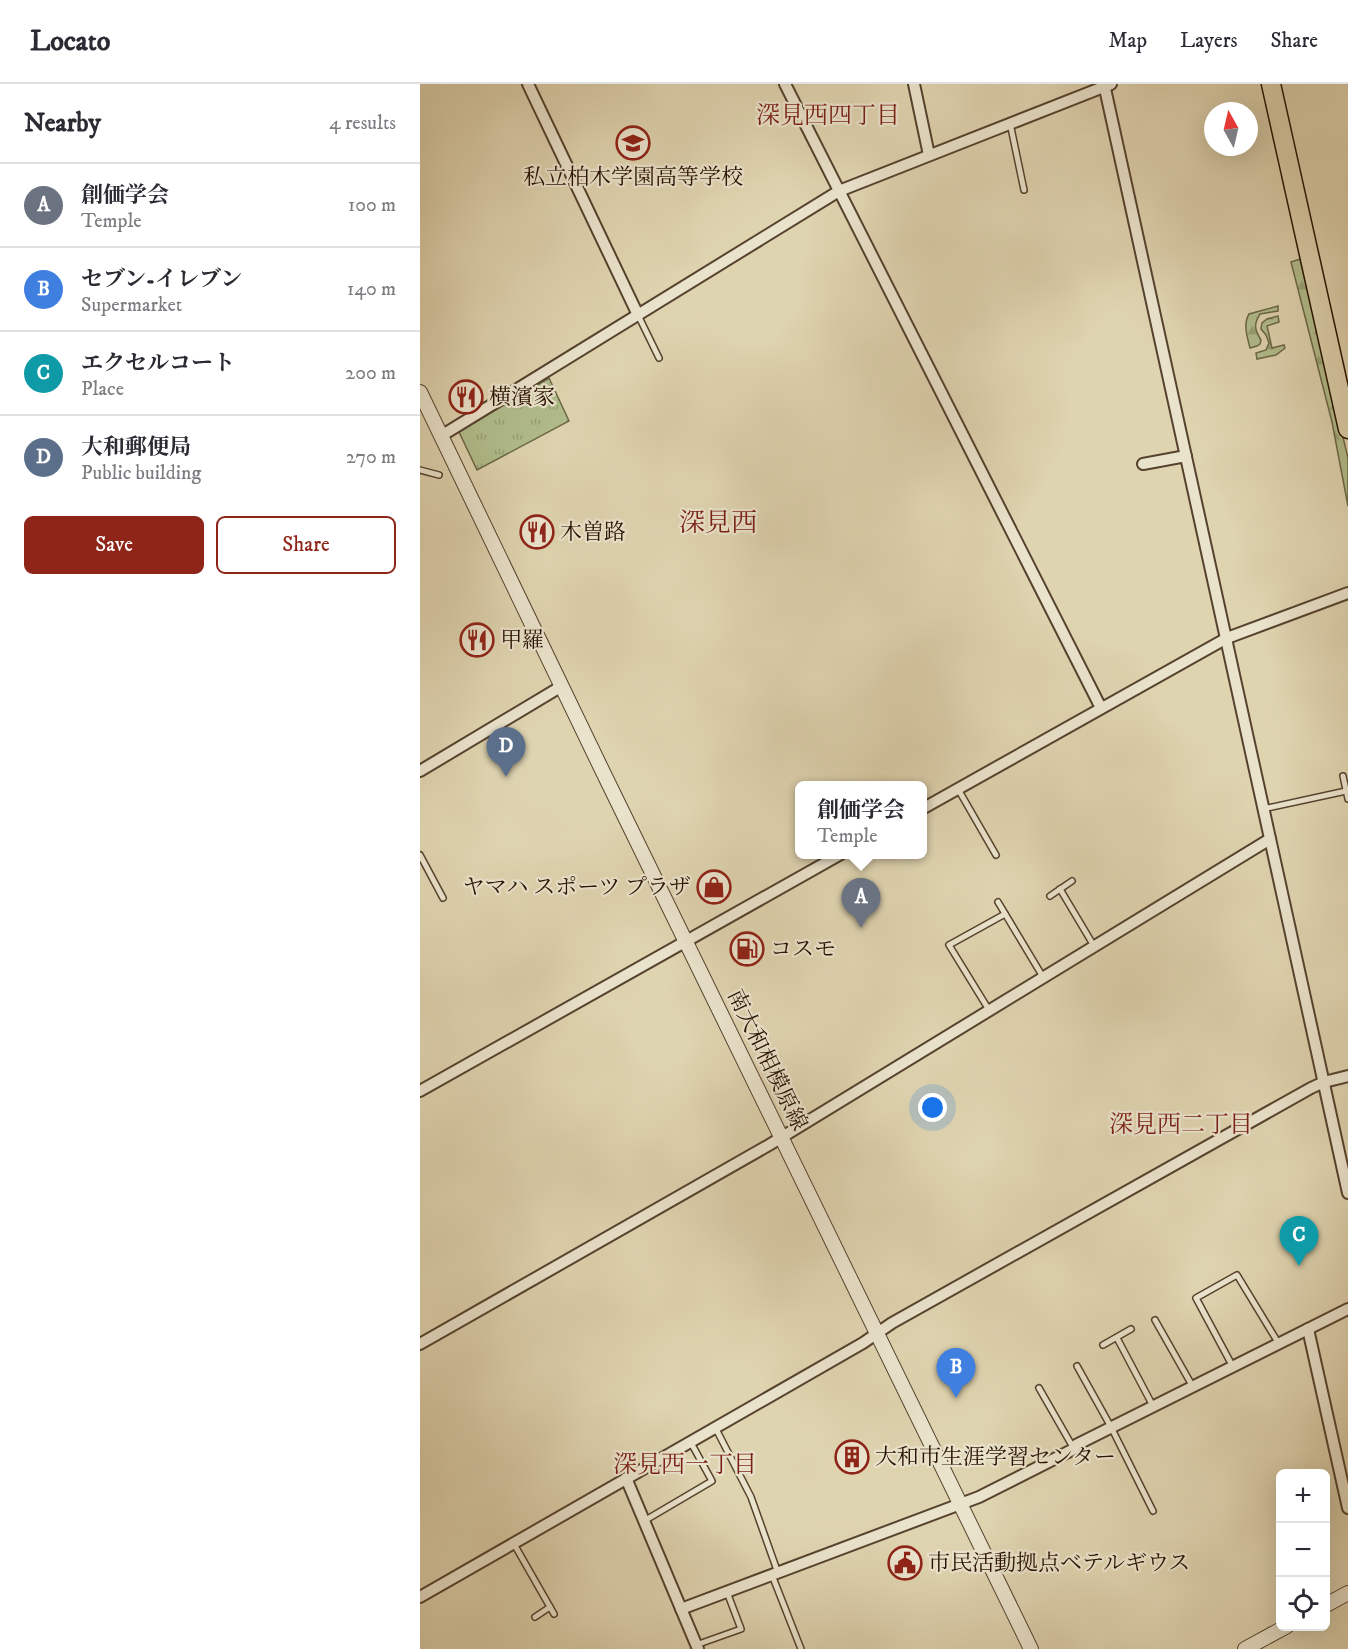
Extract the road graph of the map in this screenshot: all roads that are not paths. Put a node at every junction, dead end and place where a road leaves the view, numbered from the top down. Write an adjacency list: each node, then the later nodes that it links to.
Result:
1 (528, 84): 10 (street)
2 (785, 84): 9 (street)
3 (914, 84): 7 (street)
4 (1106, 84): 6 (street); 15 (street)
5 (1272, 84): 13 (highway)
6 (1010, 123): 7 (street); 8 (lane)
7 (929, 155): 9 (street)
8 (1024, 190)
9 (839, 191): 10 (street); 22 (street)
10 (638, 315): 11 (lane); 14 (street)
11 (659, 358)
12 (420, 392): 14 (street, 南大和相模原線)
13 (1348, 429)
14 (441, 436): 21 (street, 南大和相模原線)
15 (1186, 456): 16 (street); 20 (street)
16 (1143, 464)
17 (420, 470): 18 (lane)
18 (439, 475)
19 (1348, 593): 20 (street)
20 (1227, 638): 22 (street); 29 (street)
21 (562, 686): 23 (street); 40 (street, 南大和相模原線)
22 (1101, 708): 25 (street)
23 (420, 771)
24 (1343, 776): 26 (lane)
25 (958, 789): 28 (street); 32 (lane)
26 (1346, 791): 27 (lane); 29 (lane)
27 (1348, 799)
28 (927, 806)
29 (1263, 809): 30 (street)
30 (1270, 839): 41 (street); 45 (street)
31 (420, 855): 37 (lane)
32 (996, 855)
33 (834, 859): 40 (street)
34 (1072, 881): 35 (lane)
35 (1060, 889): 36 (lane); 41 (lane)
36 (1050, 896)
37 (443, 898)
38 (998, 902): 39 (lane)
39 (1005, 915): 42 (lane); 43 (lane)
40 (686, 942): 46 (street); 47 (street, 南大和相模原線)
41 (1095, 947): 42 (street)
42 (1043, 977): 43 (street)
43 (988, 1010): 47 (street)
44 (1348, 1076): 45 (street)
45 (1324, 1082): 48 (street); 53 (street)
46 (420, 1092)
47 (781, 1137): 53 (street, 南大和相模原線); 55 (street)
48 (1348, 1193)
49 (1348, 1309): 52 (street)
50 (1155, 1320): 60 (lane)
51 (1131, 1329): 54 (lane)
52 (1308, 1329): 56 (street); 69 (street)
53 (877, 1333): 63 (street); 68 (street, 南大和相模原線)
54 (1117, 1338): 57 (lane); 62 (lane)
55 (420, 1344)
56 (1279, 1344): 59 (street); 59 (lane)
57 (1103, 1345)
58 (1077, 1366): 64 (lane)
59 (1233, 1367): 60 (street)
60 (1193, 1387): 62 (street)
61 (1039, 1388): 66 (lane)
62 (1154, 1406): 64 (street)
63 (715, 1427): 65 (street); 73 (lane)
64 (1111, 1427): 66 (street); 70 (lane)
65 (690, 1442): 67 (street); 71 (lane)
66 (1074, 1449): 68 (street)
67 (626, 1478): 71 (street); 72 (street)
68 (961, 1504): 73 (street); 85 (street, 南大和相模原線)
69 (1348, 1508)
70 (1153, 1511)
71 (644, 1521): 79 (street)
72 (513, 1542): 76 (street); 78 (lane)
73 (775, 1574): 74 (street); 84 (lane)
74 (727, 1592): 79 (street); 83 (lane)
75 (1348, 1593): 77 (street)
76 (420, 1597)
77 (1330, 1603)
78 (550, 1608): 80 (lane); 81 (lane)
79 (681, 1609): 83 (street)
80 (554, 1614)
81 (535, 1617)
82 (1278, 1631): 86 (street)
83 (697, 1647)
84 (801, 1649)
85 (1031, 1649)
86 (1245, 1649)

